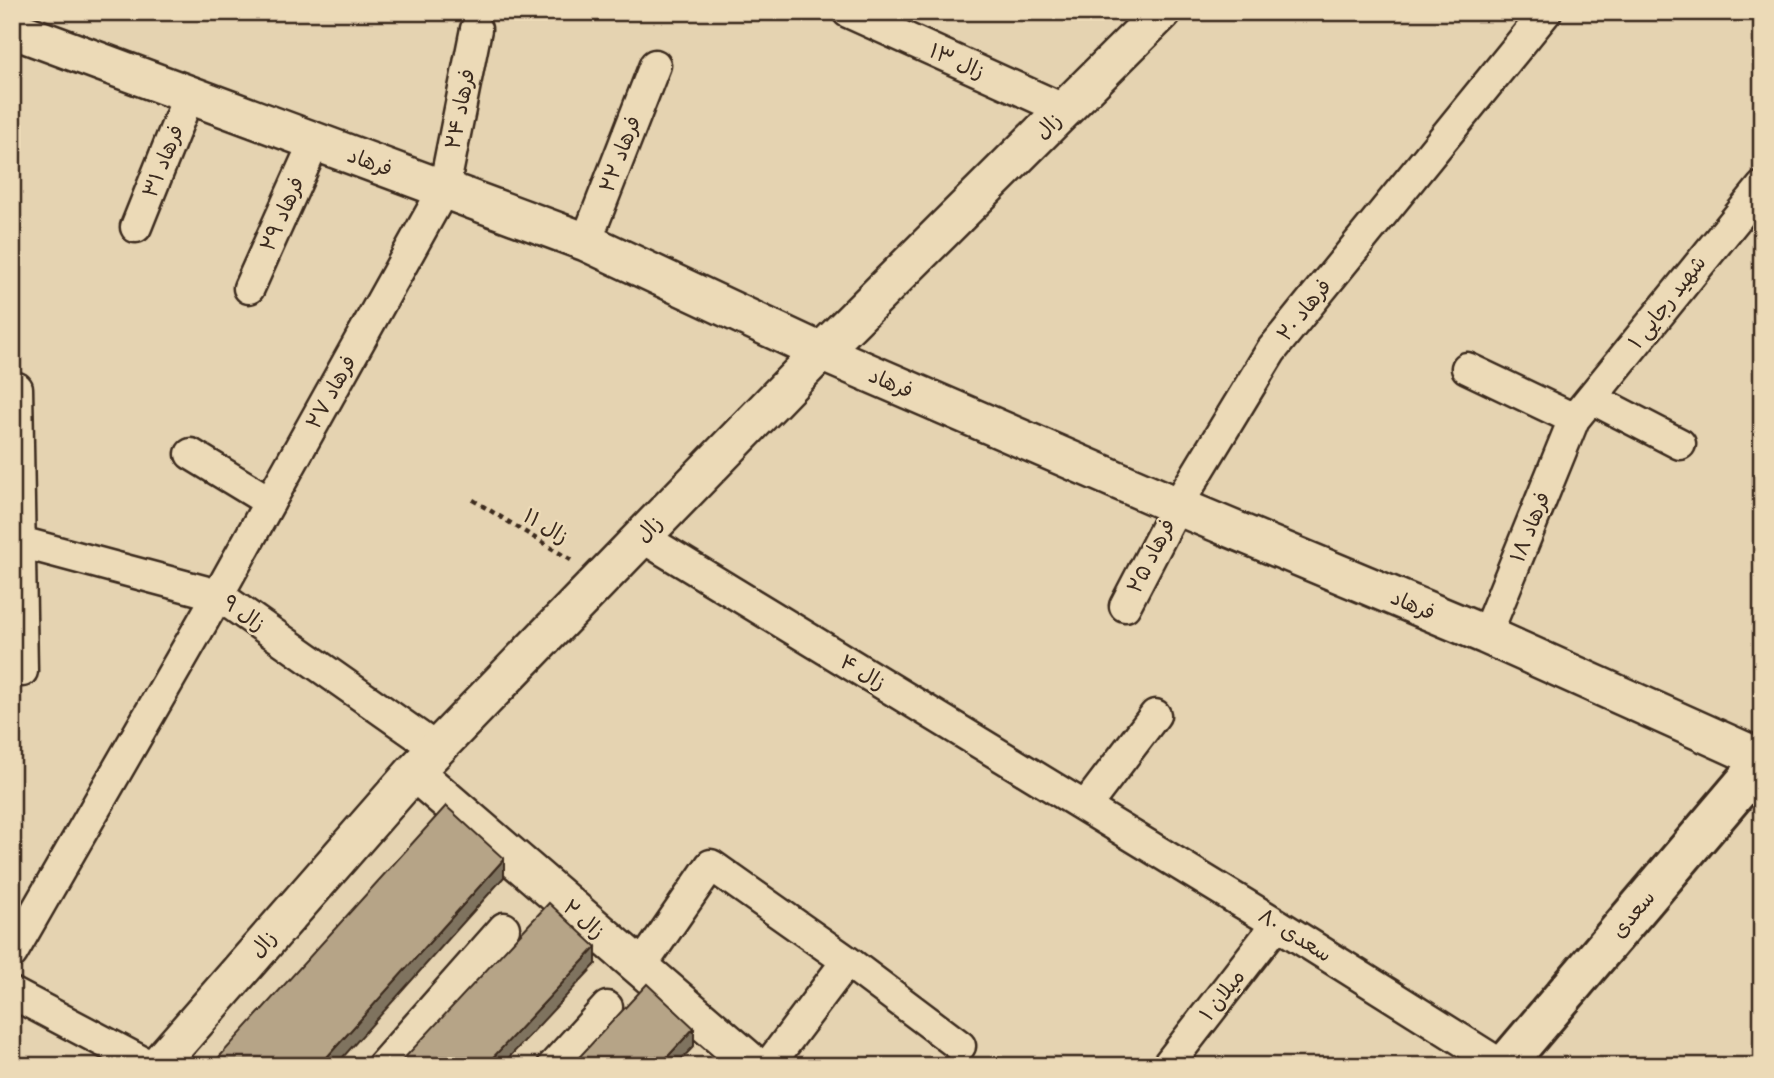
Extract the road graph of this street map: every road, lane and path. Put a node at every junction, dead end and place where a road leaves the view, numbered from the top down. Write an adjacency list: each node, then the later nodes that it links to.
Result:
1 (848, 12): 8 (street, زال ۱۳)
2 (1162, 12): 8 (street, زال)
3 (1546, 12): 23 (street, فرهاد ۲۰)
4 (12, 29): 7 (street, فرهاد)
5 (476, 29): 11 (street, فرهاد ۲۴)
6 (655, 65): 13 (street, فرهاد ۲۲)
7 (189, 95): 9 (street, فرهاد); 12 (street, فرهاد ۳۱)
8 (1065, 110): 15 (street, زال)
9 (314, 141): 11 (street, فرهاد); 14 (street, فرهاد ۲۹)
10 (1762, 187): 18 (street, شهید رجایی ۱)
11 (443, 189): 13 (street, فرهاد); 22 (street, فرهاد ۲۷)
12 (136, 227)
13 (586, 242): 15 (street, فرهاد)
14 (249, 288)
15 (821, 352): 23 (street, فرهاد); 24 (street, زال)
16 (1467, 368): 18 (street)
17 (17, 388): 25 (street)
18 (1583, 409): 19 (street); 29 (street, فرهاد ۱۸)
19 (1680, 444)
20 (191, 454): 22 (street)
21 (473, 500): 26 (path, زال ۱۱)
22 (271, 502): 27 (street, فرهاد ۲۷)
23 (1177, 506): 28 (street, فرهاد ۲۵); 29 (street, فرهاد)
24 (642, 537): 26 (street, زال); 34 (street, زال ۴)
25 (20, 542): 27 (street, زال ۹); 30 (street)
26 (602, 578): 32 (street, زال)
27 (218, 595): 32 (street, زال ۹); 37 (street, فرهاد ۲۷)
28 (1125, 606)
29 (1486, 635): 33 (street, فرهاد)
30 (22, 671)
31 (1155, 715): 34 (street)
32 (425, 761): 39 (street, زال ۲); 44 (street, زال)
33 (1762, 761): 50 (main road, سعدی)
34 (1085, 807): 35 (street, سعدی ۸۰)
35 (1278, 924): 49 (street, میلان ۱); 50 (street, سعدی ۸۰)
36 (504, 928): 45 (street)
37 (12, 953)
38 (847, 961): 39 (street); 42 (street); 48 (street)
39 (640, 968): 47 (street, زال ۲)
40 (12, 993): 43 (street)
41 (607, 1007): 46 (street)
42 (960, 1046)
43 (150, 1066)
44 (157, 1066)
45 (382, 1066)
46 (553, 1066)
47 (755, 1066)
48 (768, 1066)
49 (1167, 1066)
50 (1504, 1066)

